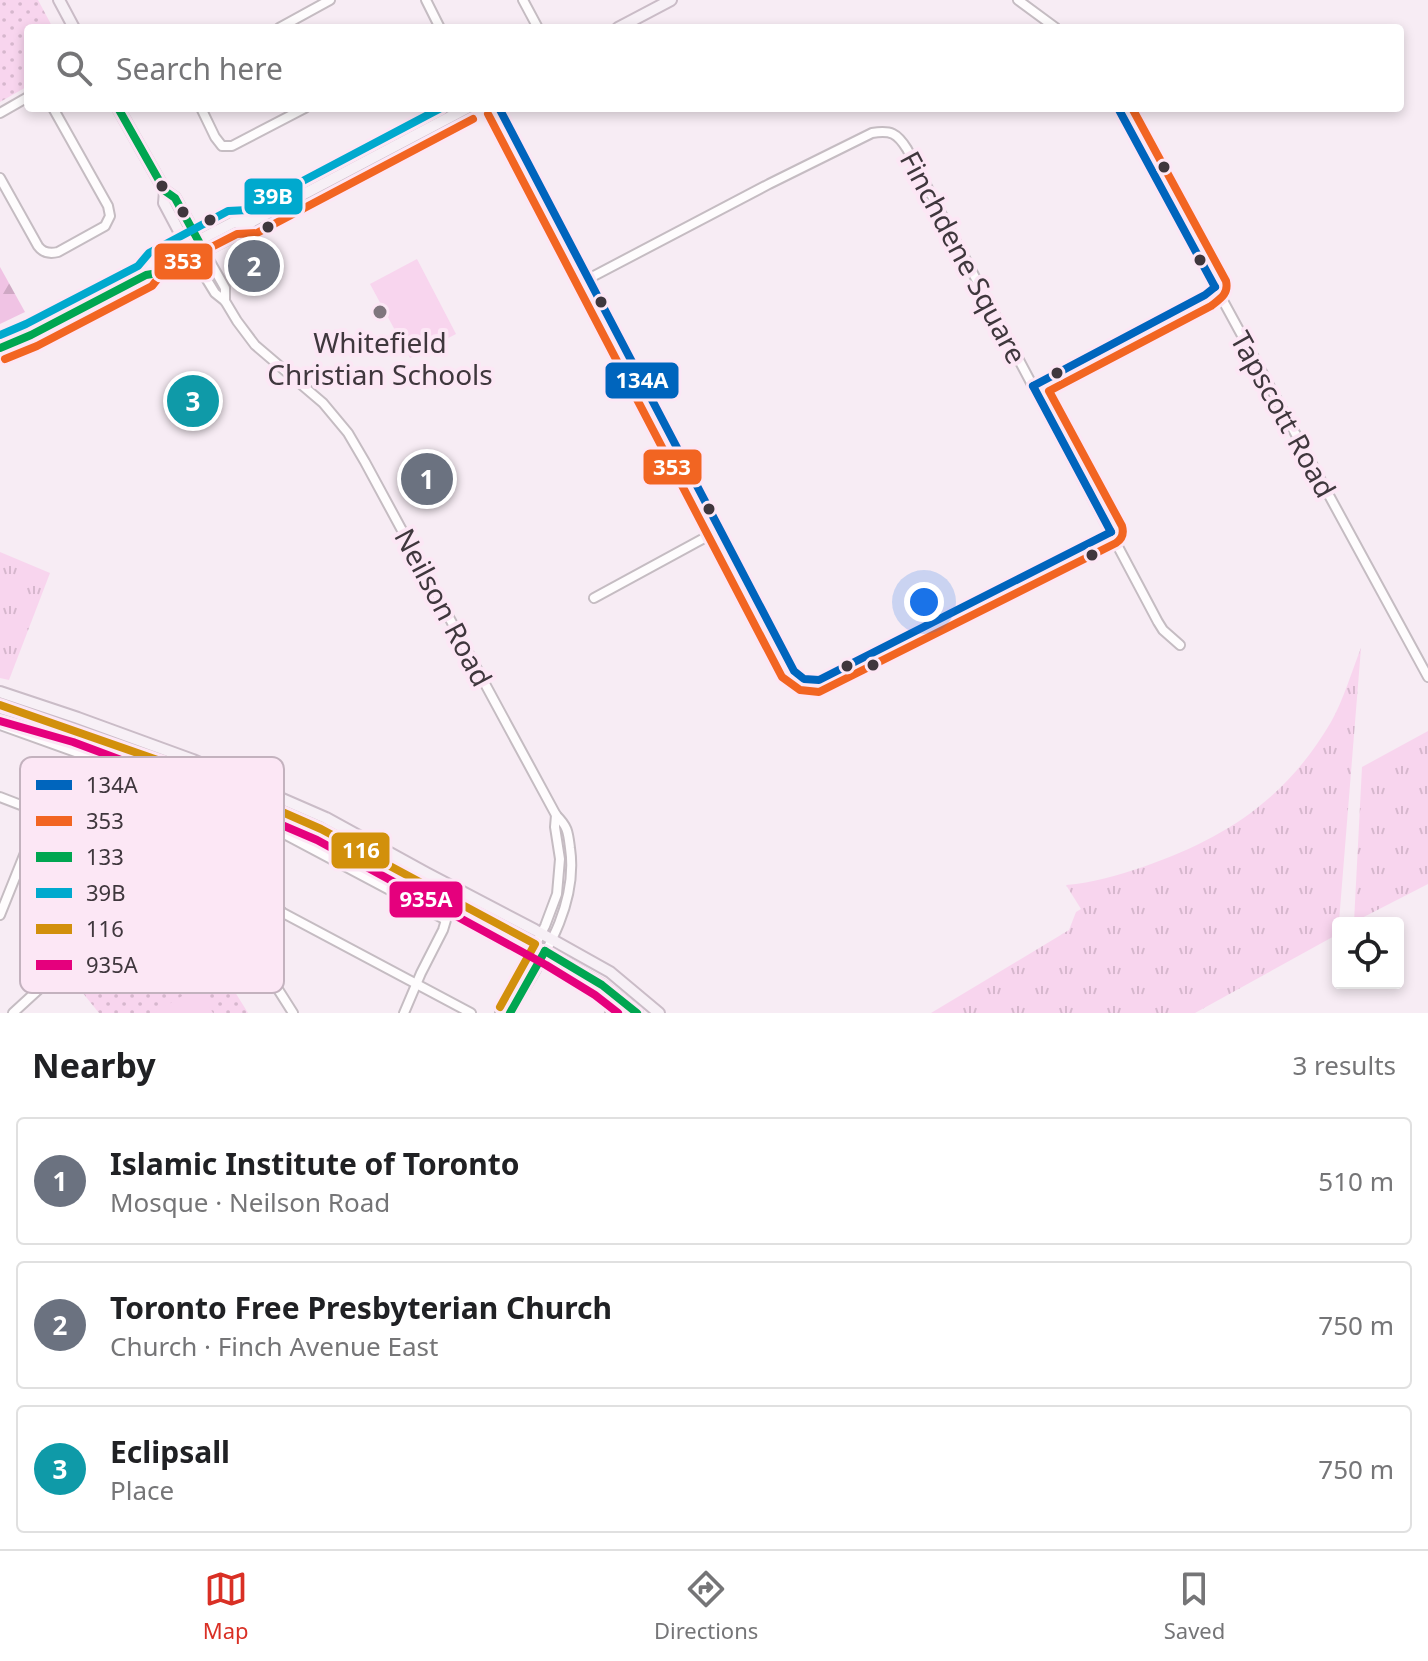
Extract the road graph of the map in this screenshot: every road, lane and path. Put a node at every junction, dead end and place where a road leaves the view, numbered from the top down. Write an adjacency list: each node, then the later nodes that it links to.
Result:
1 (59, 0): 7 (main road)
2 (330, 0): 8 (street)
3 (426, 0): 9 (street)
4 (523, 0): 10 (street)
5 (671, 0): 11 (main road)
6 (1018, 0): 12 (street)
7 (72, 24)
8 (286, 24)
9 (438, 24)
10 (536, 24)
11 (626, 24)
12 (1051, 24)
13 (24, 99): 21 (street)
14 (55, 112): 22 (street)
15 (120, 112): 23 (main road, Neilson Road)
16 (203, 112): 17 (street)
17 (297, 112)
18 (459, 112): 24 (main road)
19 (501, 112): 29 (street)
20 (1120, 112): 30 (street, Tapscott Road)
21 (0, 113)
22 (0, 178)
23 (165, 191): 25 (main road, Neilson Road); 26 (main road, Neilson Road)
24 (251, 222): 25 (main road); 27 (main road)
25 (198, 240): 26 (main road); 27 (main road, Neilson Road)
26 (187, 246): 27 (main road, Neilson Road); 28 (main road)
27 (198, 254): 28 (main road); 53 (street, Neilson Road)
28 (146, 275): 31 (main road)
29 (588, 279): 32 (street, Finchdene Square); 33 (street)
30 (1215, 287): 32 (street); 37 (street, Tapscott Road)
31 (0, 348)
32 (1033, 386): 34 (street, Finchdene Square)
33 (719, 530): 34 (street); 35 (street)
34 (1111, 532): 36 (street, Finchdene Square)
35 (594, 598)
36 (1180, 645)
37 (1428, 677)
38 (0, 692): 43 (main road)
39 (0, 708): 42 (main road)
40 (0, 725): 41 (street)
41 (91, 757)
42 (147, 757)
43 (185, 757)
44 (0, 797): 46 (street)
45 (284, 800): 50 (main road)
46 (20, 805)
47 (284, 813): 50 (main road)
48 (284, 834): 55 (street)
49 (20, 865): 52 (street)
50 (423, 878): 53 (main road); 54 (main road)
51 (284, 913): 55 (street)
52 (0, 915)
53 (546, 936): 54 (street, Neilson Road); 65 (main road)
54 (540, 948): 62 (street); 63 (street); 64 (main road)
55 (417, 984): 60 (street); 61 (street)
56 (35, 993): 58 (street)
57 (280, 993): 59 (street)
58 (13, 1013)
59 (293, 1013)
60 (404, 1013)
61 (471, 1013)
62 (500, 1013)
63 (510, 1013)
64 (637, 1013)
65 (659, 1013)

